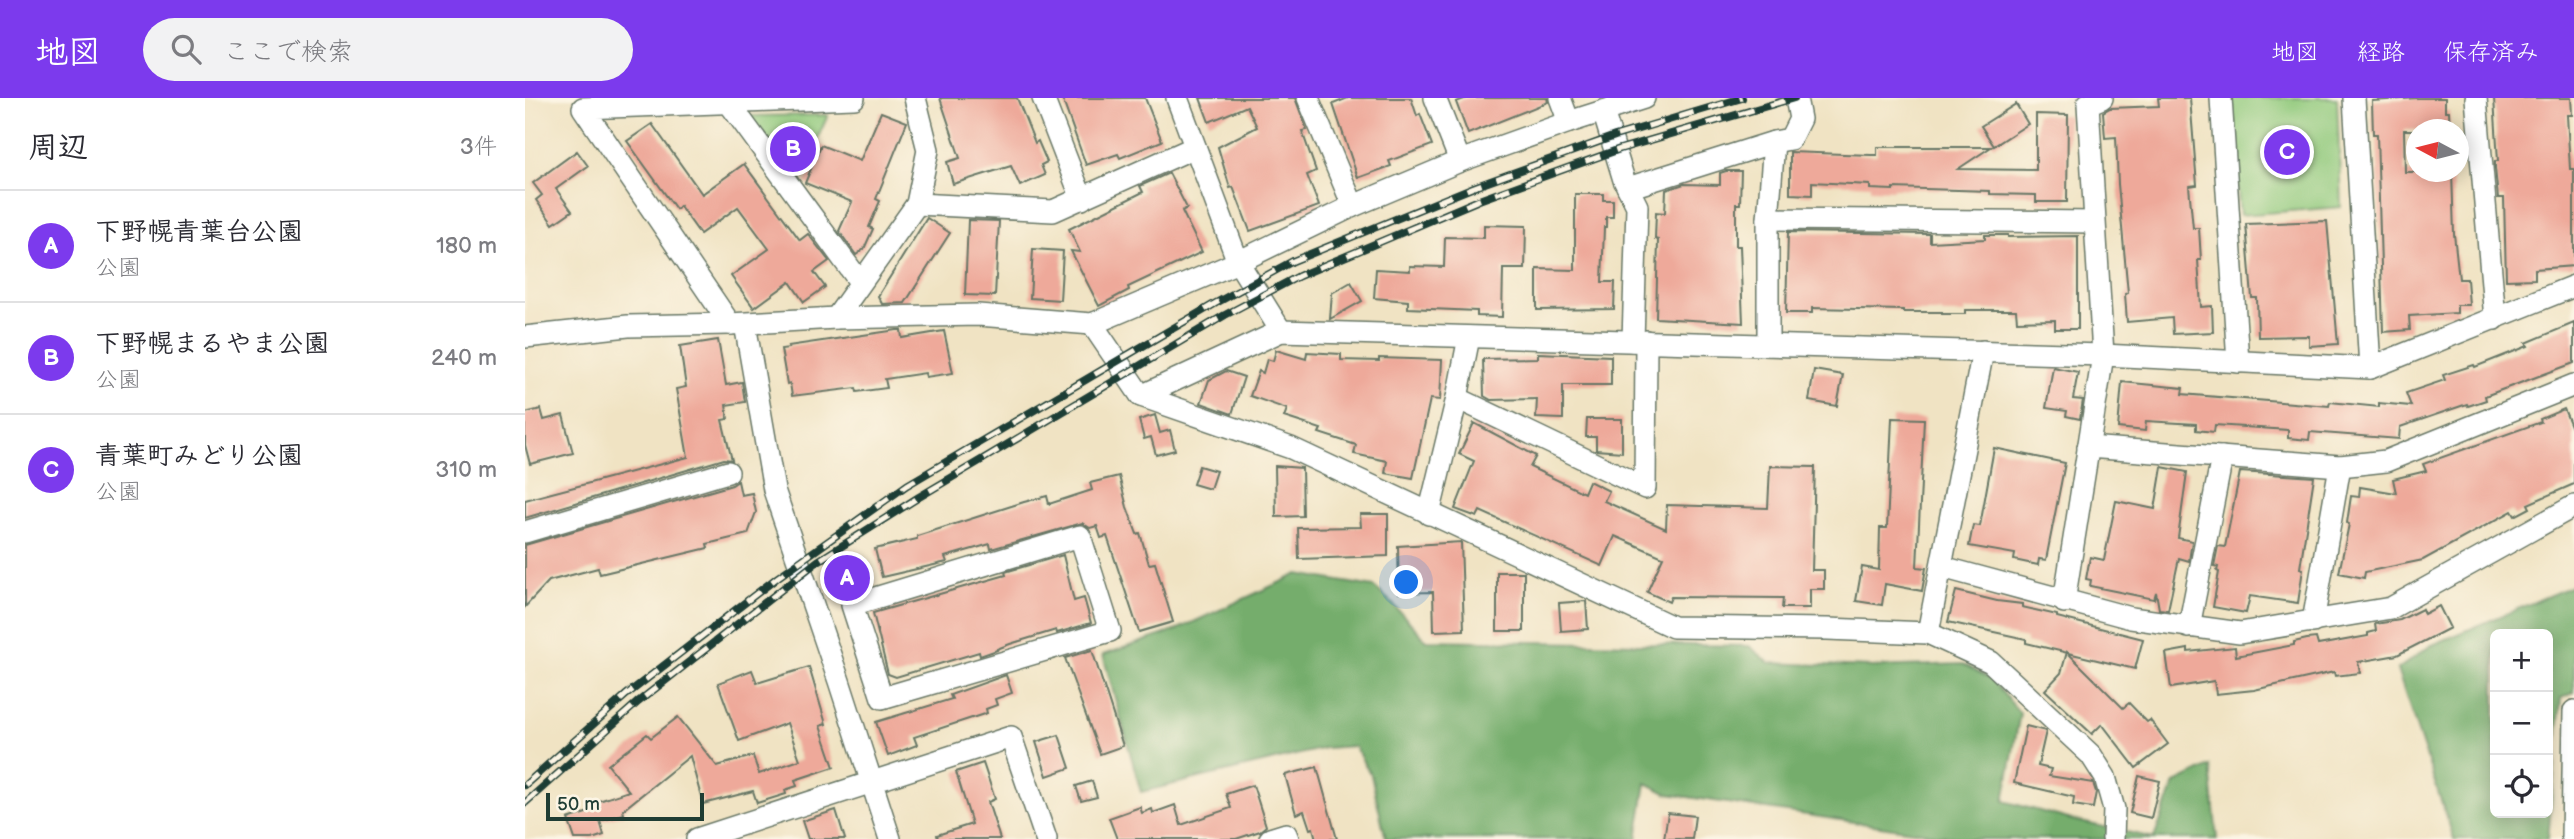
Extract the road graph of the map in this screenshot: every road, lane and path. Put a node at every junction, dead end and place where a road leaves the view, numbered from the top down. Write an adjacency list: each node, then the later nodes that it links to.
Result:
1 (854, 98): 14 (street)
2 (915, 98): 22 (street)
3 (1043, 98): 21 (street)
4 (1177, 98): 18 (street)
5 (1308, 98): 23 (street)
6 (1435, 98): 19 (street)
7 (1560, 98): 16 (street)
8 (1644, 98): 15 (street)
9 (1795, 98): 17 (street)
10 (2102, 98): 25 (street)
11 (2221, 98): 40 (street)
12 (2354, 98): 41 (street)
13 (2476, 98): 30 (street)
14 (729, 103): 27 (street); 31 (street)
15 (1603, 111): 16 (street); 20 (street)
16 (1569, 121): 19 (street)
17 (1774, 142): 20 (street); 24 (street)
18 (1195, 147): 21 (street); 26 (street)
19 (1460, 161): 23 (street)
20 (1628, 188): 36 (street)
21 (1082, 199): 22 (street)
22 (918, 204): 27 (street)
23 (1353, 206): 26 (street)
24 (1768, 219): 25 (street); 37 (street)
25 (2094, 222): 39 (street)
26 (1238, 262): 32 (street); 33 (street)
27 (860, 282): 29 (street)
28 (2574, 286): 30 (street)
29 (836, 318): 31 (street); 32 (street)
30 (2495, 319): 41 (street)
31 (737, 324): 34 (street); 58 (street)
32 (1092, 324): 43 (street)
33 (1282, 331): 35 (street); 43 (street)
34 (525, 337)
35 (1469, 337): 36 (street); 44 (street)
36 (1640, 341): 37 (street); 44 (street)
37 (1768, 345): 38 (street)
38 (1983, 351): 39 (street); 52 (street)
39 (2103, 355): 40 (street); 45 (street)
40 (2238, 362): 41 (street)
41 (2370, 368)
42 (2574, 385): 47 (street)
43 (1141, 396): 50 (street)
44 (1457, 398): 50 (street)
45 (2088, 447): 46 (street); 53 (street)
46 (2222, 457): 47 (street); 55 (street)
47 (2340, 466): 54 (street)
48 (728, 472): 51 (street)
49 (2574, 506): 54 (street)
50 (1429, 514): 56 (street)
51 (525, 532)
52 (1942, 567): 53 (street); 56 (street)
53 (2064, 602): 55 (street)
54 (2313, 622): 55 (street)
55 (2189, 627)
56 (1928, 634): 68 (street)
57 (871, 666): 57 (street); 58 (street)
58 (839, 681): 60 (street)
59 (2574, 711): 61 (street)
60 (872, 784): 62 (street); 64 (street); 65 (street)
61 (2574, 787): 69 (street)
62 (727, 834): 63 (street)
63 (698, 839)
64 (890, 839)
65 (1046, 839)
66 (1270, 839): 67 (street)
67 (1288, 839)
68 (2113, 839)
69 (2572, 839)

